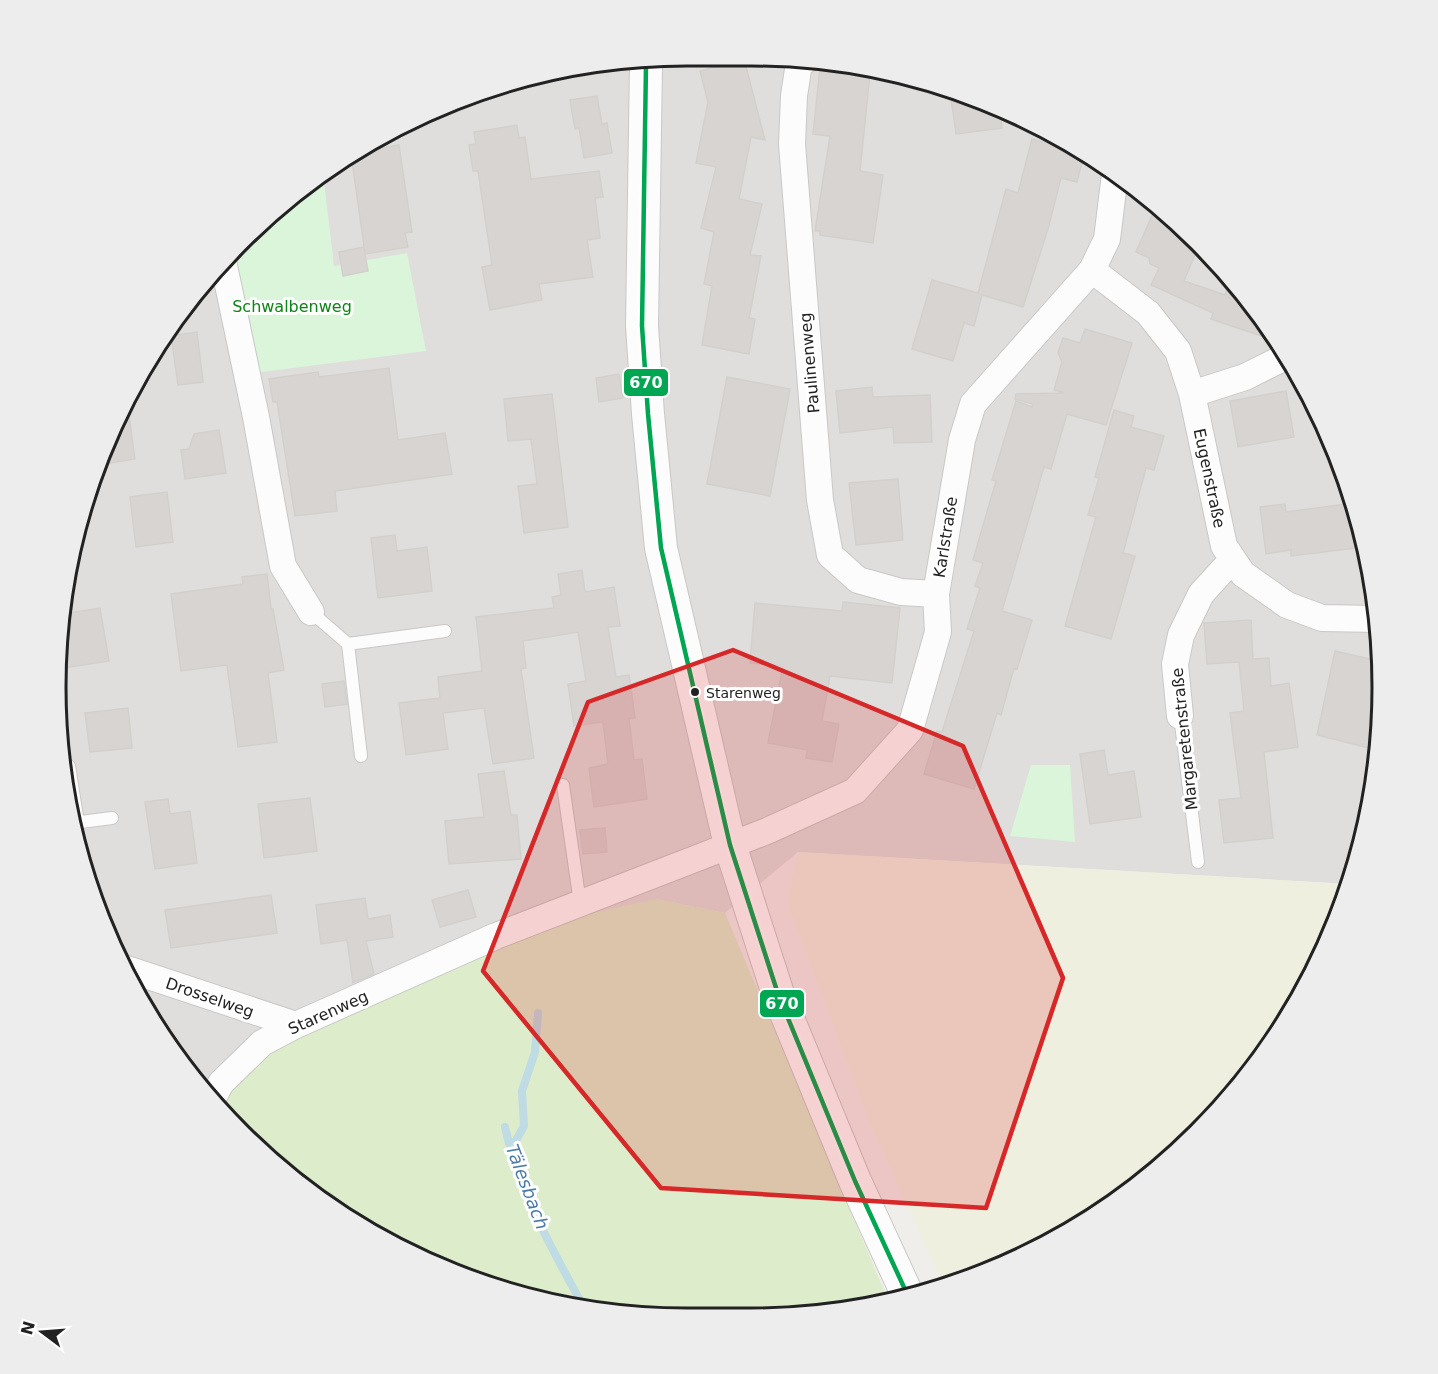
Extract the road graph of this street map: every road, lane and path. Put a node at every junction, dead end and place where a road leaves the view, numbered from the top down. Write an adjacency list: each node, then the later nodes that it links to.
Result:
1 (645, 67): 19 (street)
2 (798, 68): 9 (street, Paulinenweg)
3 (1114, 183): 4 (street, Karlstraße)
4 (1092, 270): 7 (street, Eugenstraße); 9 (street, Karlstraße)
5 (223, 274): 10 (street)
6 (1278, 360): 7 (street)
7 (1192, 394): 8 (street, Eugenstraße)
8 (1232, 560): 11 (street, Eugenstraße); 14 (street, Margaretenstraße)
9 (936, 594): 19 (street, Karlstraße)
10 (311, 612): 13 (lane)
11 (1368, 619)
12 (445, 631): 13 (lane)
13 (348, 644): 15 (lane)
14 (1180, 716): 20 (lane, Margaretenstraße)
15 (361, 756)
16 (563, 785): 21 (lane)
17 (112, 818): 18 (lane)
18 (81, 822)
19 (730, 845): 21 (street, Starenweg); 25 (street)
20 (1198, 862)
21 (580, 903): 23 (street, Starenweg)
22 (135, 972): 23 (street, Drosselweg)
23 (296, 1025): 24 (street, Starenweg)
24 (216, 1092)
25 (905, 1289)

